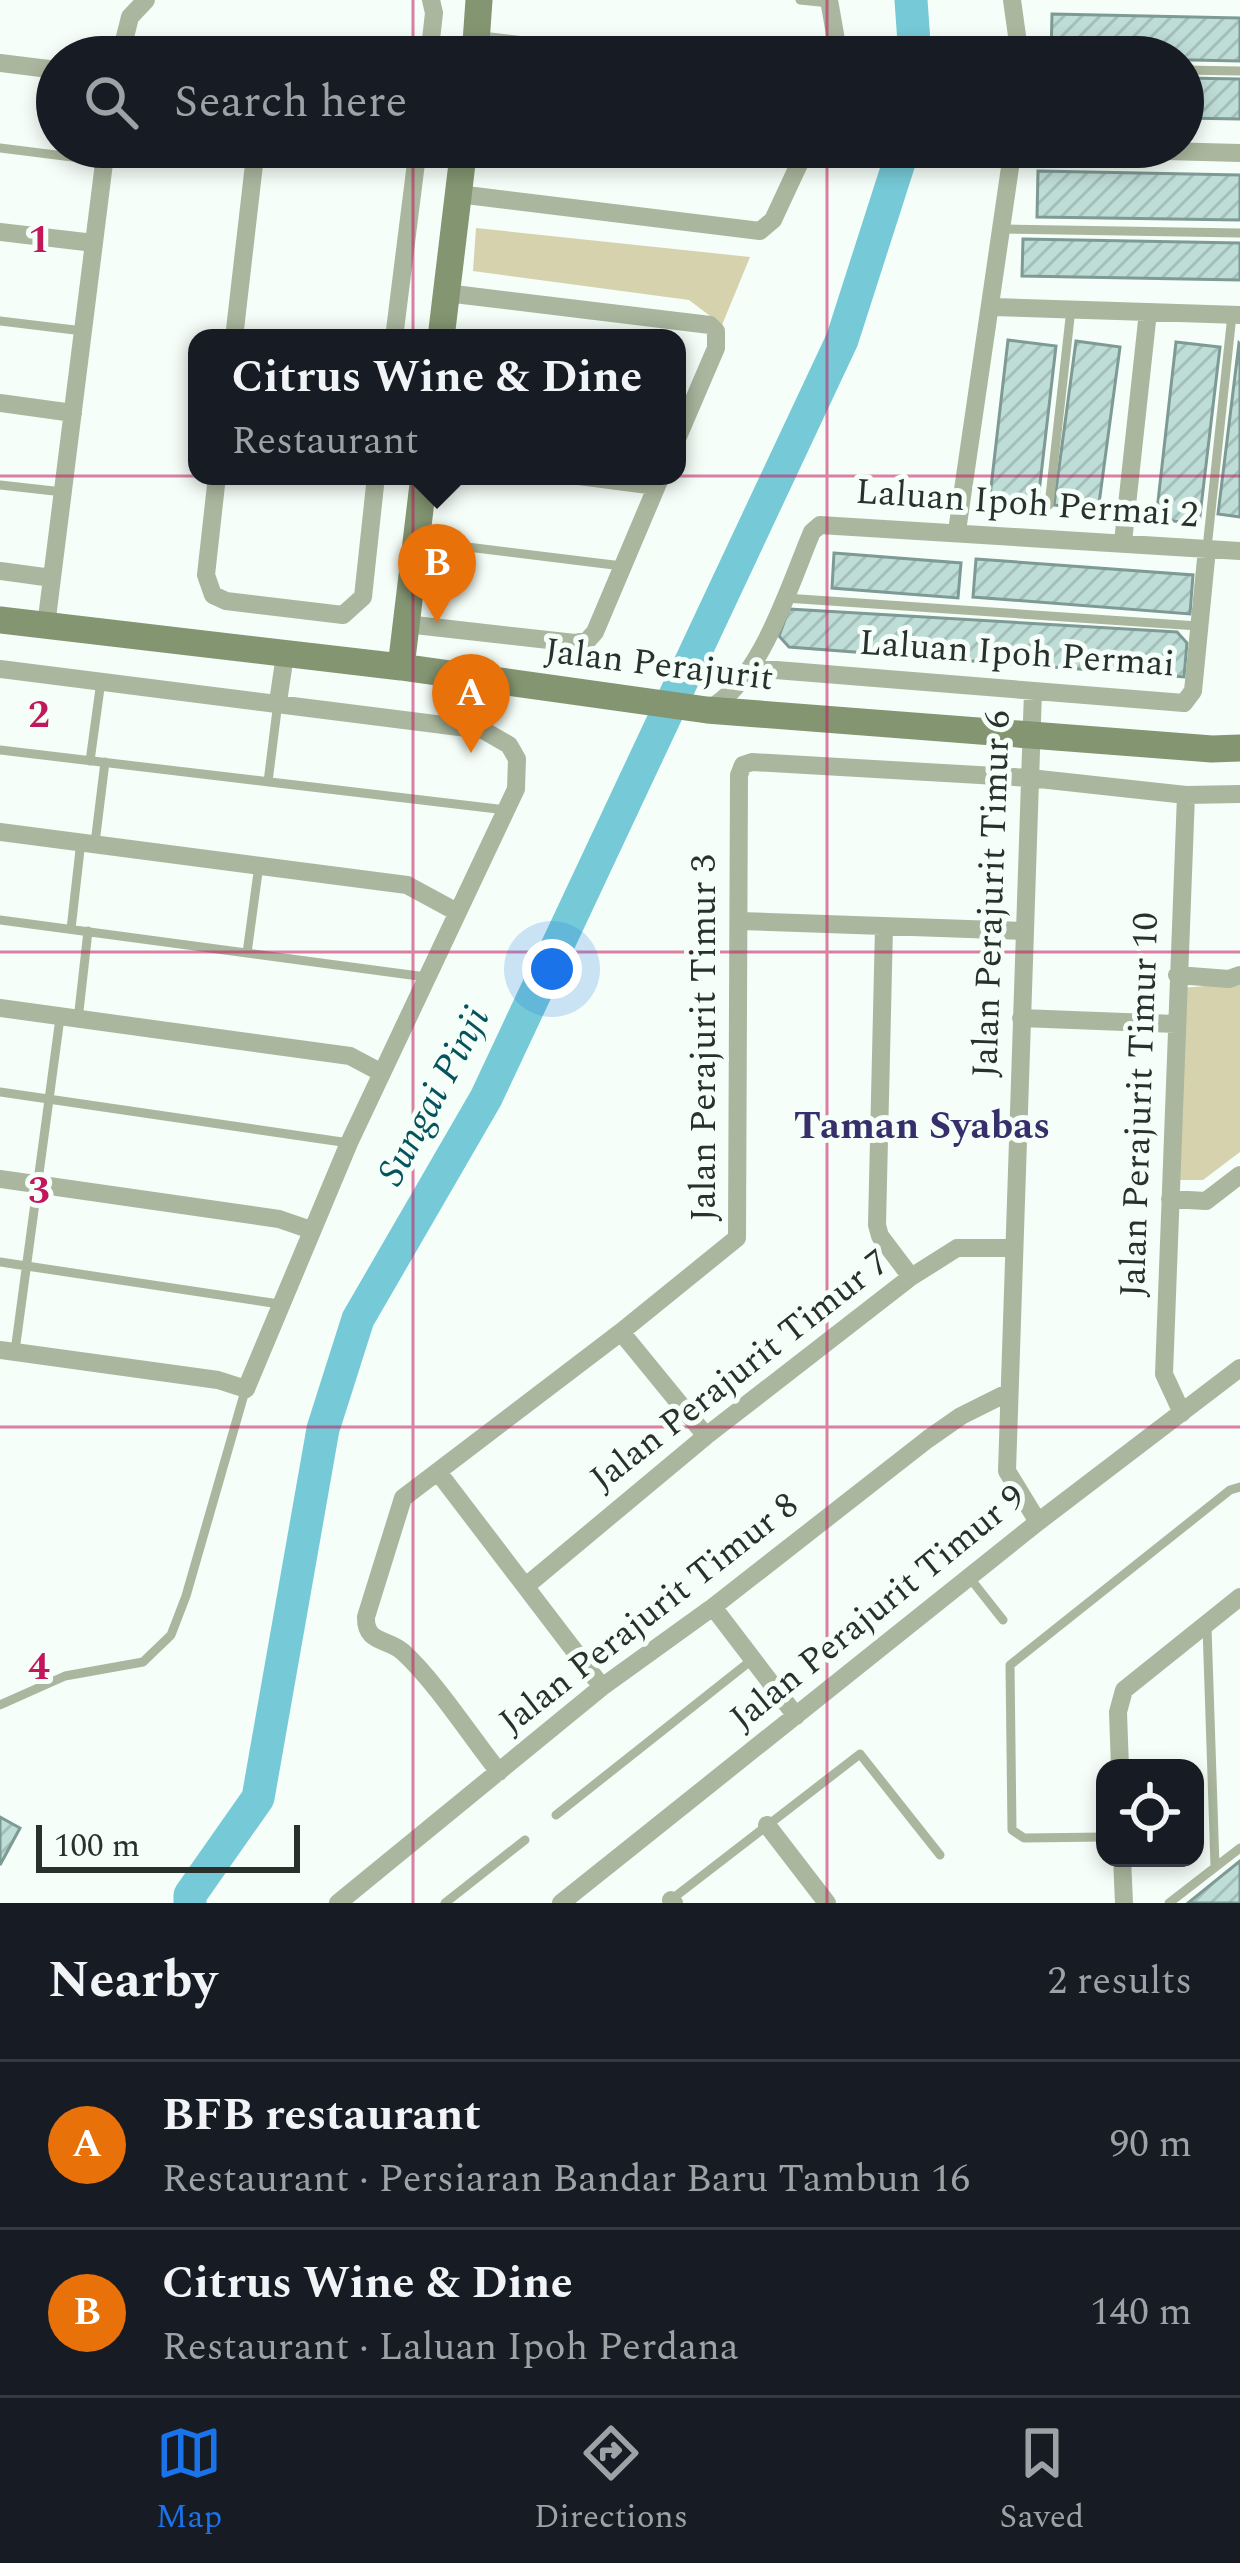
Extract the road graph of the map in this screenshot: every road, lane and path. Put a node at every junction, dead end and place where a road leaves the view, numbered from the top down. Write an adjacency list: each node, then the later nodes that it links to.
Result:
1 (146, 0): 7 (street)
2 (430, 0): 8 (street)
3 (479, 0): 9 (street)
4 (800, 0): 6 (lane)
5 (1012, 0): 11 (street)
6 (829, 2): 10 (street)
7 (125, 36)
8 (431, 36)
9 (477, 36)
10 (835, 36)
11 (1017, 36)
12 (0, 63): 13 (street)
13 (36, 67)
14 (1204, 70): 15 (lane)
15 (1240, 71)
16 (0, 148): 17 (lane)
17 (36, 150)
18 (1204, 152): 19 (street)
19 (1240, 153)
20 (103, 168): 30 (street)
21 (254, 168): 37 (street)
22 (415, 168): 38 (street)
23 (461, 168): 26 (street)
24 (798, 168): 26 (street)
25 (1010, 168): 27 (street)
26 (458, 194): 31 (street)
27 (1003, 230): 29 (lane); 32 (street)
28 (0, 232): 30 (street)
29 (1240, 232)
30 (94, 243): 40 (street)
31 (446, 292): 39 (street); 41 (street)
32 (992, 307): 33 (street); 51 (street)
33 (1071, 309): 34 (street); 50 (lane)
34 (1148, 312): 35 (street); 53 (street)
35 (1236, 315): 54 (lane)
36 (0, 321): 40 (lane)
37 (235, 329)
38 (395, 329)
39 (441, 329)
40 (83, 331): 43 (street)
41 (686, 400)
42 (0, 403): 43 (street)
43 (73, 413): 49 (street)
44 (0, 485): 49 (lane)
45 (216, 485): 46 (street)
46 (375, 485)
47 (423, 485): 52 (street)
48 (656, 485): 56 (street)
49 (63, 493): 58 (street)
50 (1048, 505)
51 (957, 531): 53 (street, Laluan Ipoh Permai 2); 59 (street, Laluan Ipoh Permai 2)
52 (416, 540): 56 (lane); 61 (street)
53 (1123, 542): 54 (street, Laluan Ipoh Permai 2)
54 (1207, 549): 55 (street, Laluan Ipoh Permai 2); 63 (street, Laluan Ipoh Permai)
55 (1240, 551)
56 (622, 566): 61 (street)
57 (0, 571): 58 (street)
58 (52, 578): 62 (street)
59 (784, 598): 63 (lane); 66 (street)
60 (0, 620): 62 (street, Jalan Perajurit)
61 (406, 624): 65 (street)
62 (46, 626): 64 (street, Jalan Perajurit)
63 (1198, 626): 69 (street, Laluan Ipoh Permai)
64 (284, 655): 65 (street, Jalan Perajurit); 70 (street)
65 (401, 667): 71 (street, Jalan Perajurit)
66 (751, 668): 69 (street, Laluan Ipoh Permai); 71 (street)
67 (0, 669): 68 (street)
68 (101, 681): 70 (street); 75 (lane)
69 (1033, 692): 72 (street, Jalan Perajurit Timur 6)
70 (278, 702): 78 (lane); 81 (street)
71 (707, 710): 72 (street, Jalan Perajurit)
72 (1031, 734): 73 (street, Jalan Perajurit); 77 (street, Jalan Perajurit Timur 6)
73 (1240, 748)
74 (0, 750): 75 (lane)
75 (90, 761): 76 (lane)
76 (105, 763): 78 (lane); 83 (lane)
77 (1030, 778): 80 (street); 87 (street, Jalan Perajurit Timur 3); 91 (street, Jalan Perajurit Timur 6)
78 (268, 782): 81 (lane)
79 (1240, 794): 80 (street)
80 (1186, 795): 93 (street, Jalan Perajurit Timur 10)
81 (506, 810): 85 (street)
82 (0, 832): 83 (street)
83 (88, 842): 84 (street); 89 (lane)
84 (259, 865): 85 (street); 92 (lane)
85 (455, 911): 95 (street)
86 (0, 920): 89 (lane)
87 (740, 921): 88 (street); 114 (street, Jalan Perajurit Timur 3)
88 (884, 927): 91 (street); 112 (street)
89 (71, 929): 90 (lane)
90 (88, 931): 92 (lane); 98 (lane)
91 (1024, 931): 97 (street, Jalan Perajurit Timur 6)
92 (247, 953): 95 (lane)
93 (1177, 975): 94 (street); 99 (street, Jalan Perajurit Timur 10)
94 (1240, 975)
95 (427, 977): 100 (street)
96 (0, 1008): 98 (street)
97 (1021, 1018): 99 (street); 109 (street, Jalan Perajurit Timur 6)
98 (69, 1019): 100 (street); 102 (lane)
99 (1176, 1024): 107 (street, Jalan Perajurit Timur 10)
100 (382, 1073): 103 (street)
101 (0, 1092): 102 (lane)
102 (50, 1100): 103 (lane); 106 (lane)
103 (349, 1143): 108 (street)
104 (1240, 1175): 107 (street)
105 (0, 1179): 106 (street)
106 (38, 1185): 108 (street); 111 (lane)
107 (1170, 1199): 119 (street, Jalan Perajurit Timur 10)
108 (311, 1230): 113 (street)
109 (1012, 1248): 112 (street, Jalan Perajurit Timur 7); 118 (street, Jalan Perajurit Timur 6)
110 (0, 1262): 111 (lane)
111 (27, 1266): 113 (lane); 115 (lane)
112 (911, 1277): 120 (street, Jalan Perajurit Timur 7)
113 (279, 1304): 117 (street)
114 (621, 1332): 120 (street); 121 (street, Jalan Perajurit Timur 3)
115 (7, 1352): 117 (street)
116 (1240, 1368): 119 (street, Jalan Perajurit Timur 9)
117 (245, 1389): 132 (lane)
118 (1009, 1392): 123 (street, Jalan Perajurit Timur 6); 127 (street, Jalan Perajurit Timur 8)
119 (1182, 1413): 123 (street, Jalan Perajurit Timur 9)
120 (706, 1436): 125 (street, Jalan Perajurit Timur 7)
121 (438, 1472): 125 (street); 135 (street, Jalan Perajurit Timur 3)
122 (1240, 1487): 138 (lane)
123 (1038, 1522): 124 (street, Jalan Perajurit Timur 9)
124 (969, 1577): 128 (lane); 133 (street, Jalan Perajurit Timur 9)
125 (526, 1586): 131 (street)
126 (1240, 1597): 129 (street)
127 (713, 1607): 130 (street); 131 (street, Jalan Perajurit Timur 8)
128 (1003, 1620)
129 (1207, 1621): 134 (street); 142 (lane)
130 (753, 1659): 133 (street); 136 (lane)
131 (602, 1688): 135 (street, Jalan Perajurit Timur 8)
132 (0, 1705)
133 (796, 1716): 147 (street, Jalan Perajurit Timur 9)
134 (1120, 1759)
135 (499, 1772): 145 (street, Jalan Perajurit Timur 8)
136 (556, 1816)
137 (766, 1825): 141 (lane); 144 (lane); 148 (street)
138 (1096, 1837)
139 (525, 1840): 146 (lane)
140 (1240, 1847): 142 (lane)
141 (940, 1855)
142 (1215, 1866): 150 (lane)
143 (1122, 1867): 149 (street)
144 (671, 1902)
145 (338, 1903)
146 (445, 1903)
147 (561, 1903)
148 (827, 1903)
149 (1124, 1903)
150 (1168, 1903)

